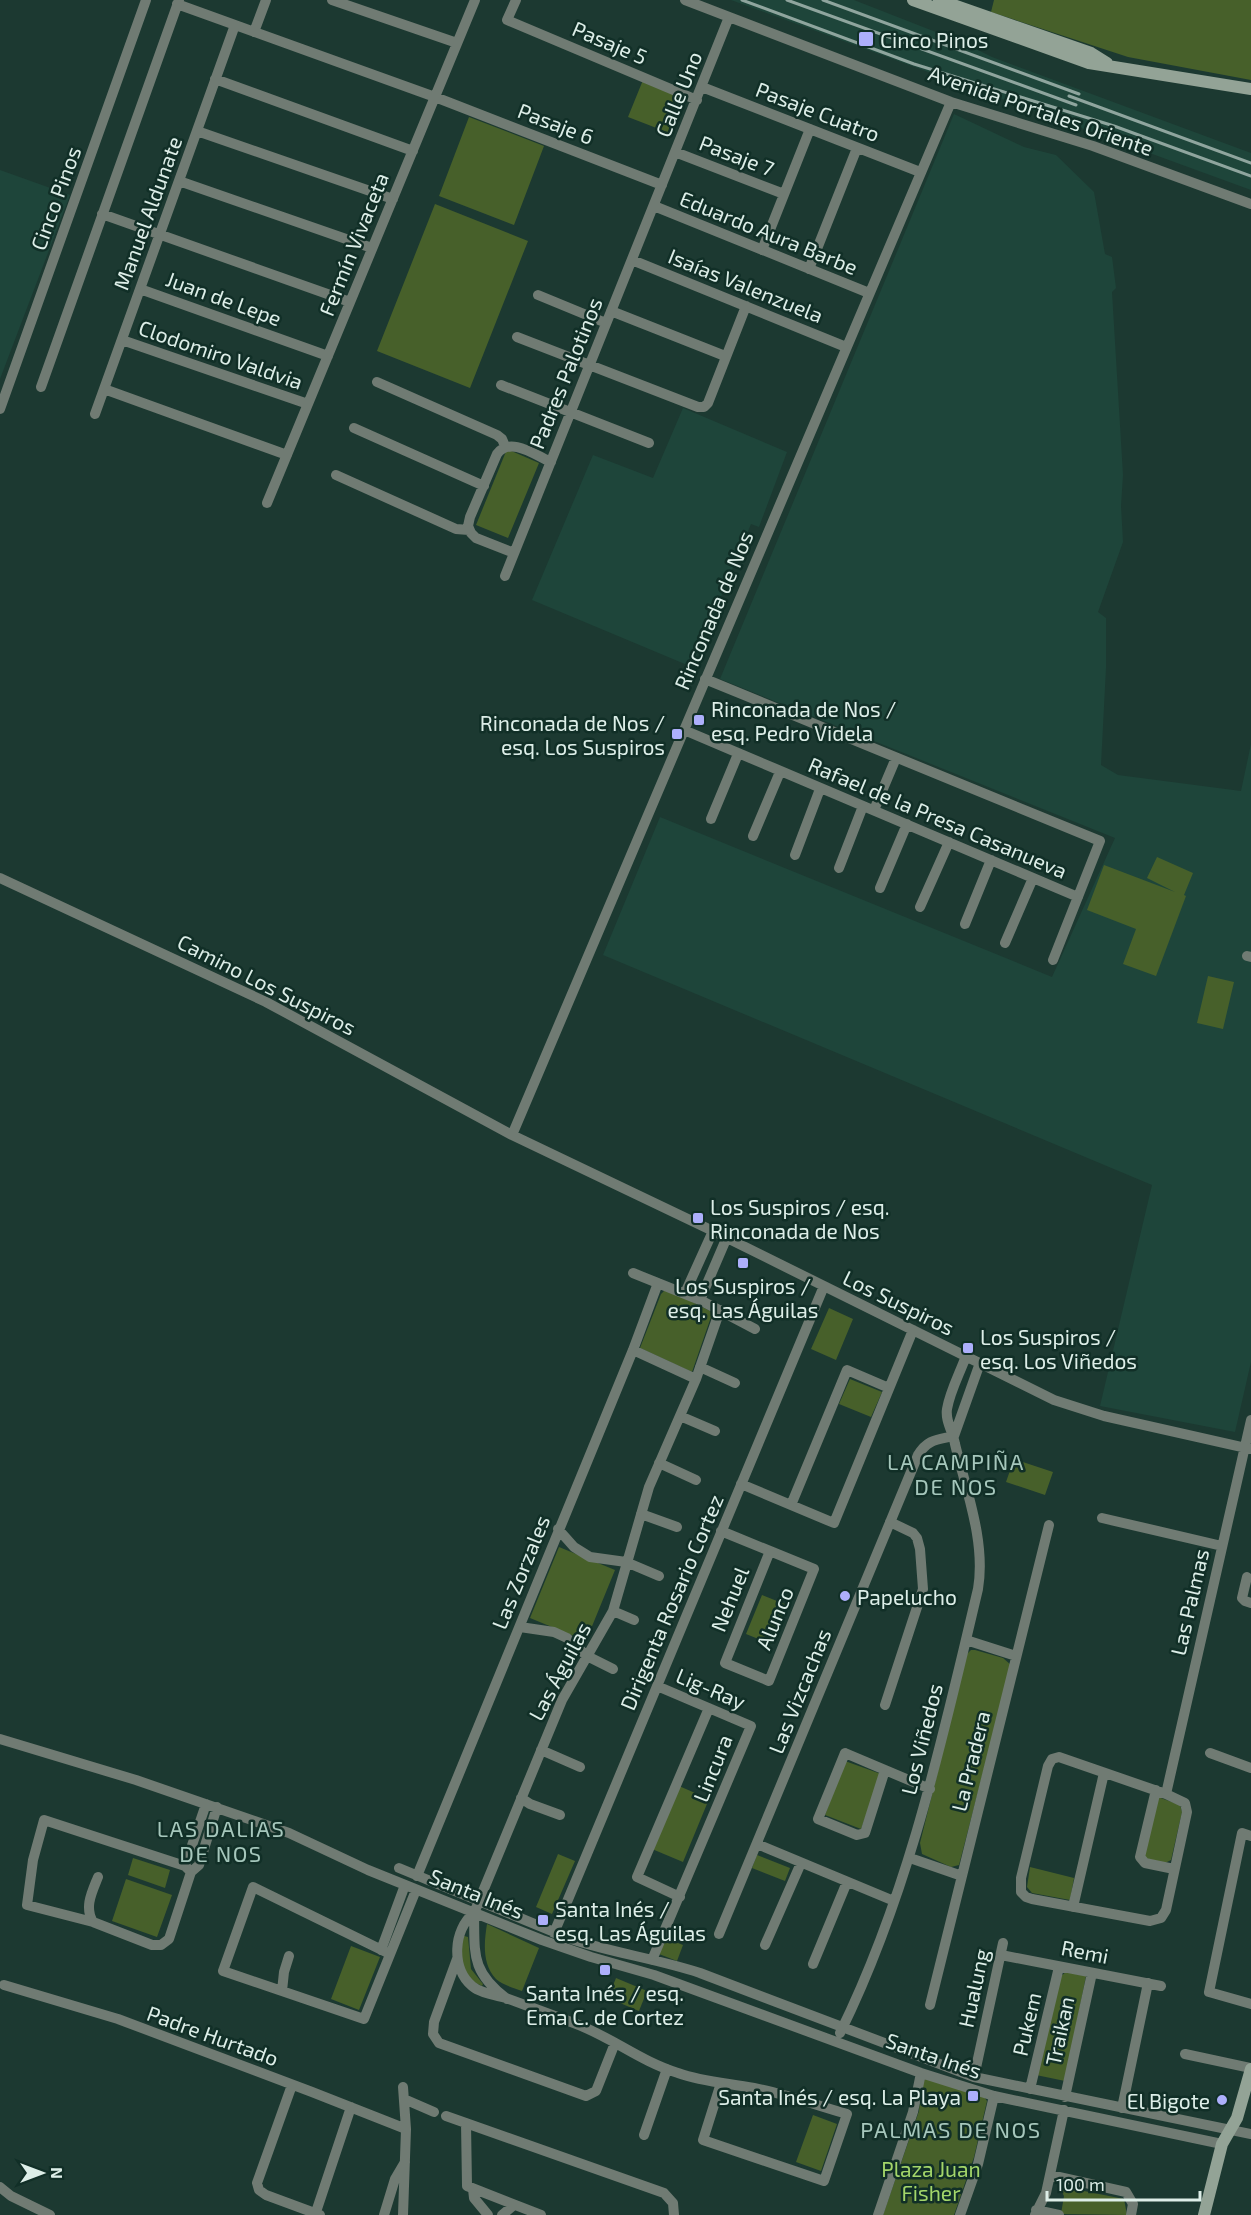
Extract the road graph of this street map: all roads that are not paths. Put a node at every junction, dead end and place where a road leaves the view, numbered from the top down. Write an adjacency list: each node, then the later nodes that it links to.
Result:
1 (146, 0): 57 (street, Cinco Pinos)
2 (266, 0): 13 (street)
3 (332, 0): 14 (street)
4 (475, 0): 14 (street, Fermín Vivaceta)
5 (516, 0): 19 (street, Pasaje 5)
6 (685, 0): 11 (street, Avenida Portales Oriente)
7 (912, 0): 10 (main road)
8 (939, 0): 10 (main road)
9 (178, 2): 12 (street, Pasaje 6); 33 (street)
10 (964, 9): 17 (main road)
11 (729, 17): 16 (street, Calle Uno); 20 (street, Avenida Portales Oriente)
12 (235, 25): 13 (street, Pasaje 6); 15 (street, Manuel Aldunate)
13 (254, 32): 18 (street, Pasaje 6)
14 (457, 43): 18 (street, Fermín Vivaceta)
15 (215, 79): 22 (street, Manuel Aldunate); 24 (street)
16 (702, 87): 19 (street, Calle Uno); 21 (street, Pasaje Cuatro)
17 (1251, 89)
18 (435, 97): 24 (street, Fermín Vivaceta); 28 (street, Pasaje 6)
19 (697, 100): 25 (street, Calle Uno)
20 (951, 102): 26 (street, Rinconada de Nos); 31 (street, Avenida Portales Oriente)
21 (810, 129): 23 (street, Pasaje Cuatro); 29 (street)
22 (197, 131): 27 (street, Manuel Aldunate); 30 (street)
23 (857, 148): 26 (street, Pasaje Cuatro); 38 (street)
24 (412, 151): 30 (street, Fermín Vivaceta)
25 (675, 152): 28 (street, Calle Uno); 29 (street, Pasaje 7)
26 (920, 172): 40 (street, Rinconada de Nos)
27 (179, 181): 34 (street, Manuel Aldunate); 35 (street)
28 (662, 185): 32 (street, Padres Palotinos)
29 (784, 194): 36 (street)
30 (393, 199): 35 (street, Fermín Vivaceta)
31 (1251, 204)
32 (654, 206): 36 (street, Eduardo Aura Barbe); 37 (street, Padres Palotinos)
33 (102, 214): 34 (street); 54 (street)
34 (160, 234): 39 (street, Manuel Aldunate); 42 (street)
35 (372, 248): 42 (street, Fermín Vivaceta)
36 (762, 250): 38 (street, Eduardo Aura Barbe)
37 (632, 260): 43 (street, Isaías Valenzuela); 44 (street, Padres Palotinos)
38 (809, 269): 40 (street, Eduardo Aura Barbe)
39 (140, 289): 47 (street, Manuel Aldunate); 49 (street, Juan de Lepe)
40 (869, 293): 48 (street, Rinconada de Nos)
41 (538, 295): 45 (street)
42 (350, 302): 49 (street, Fermín Vivaceta)
43 (746, 306): 48 (street, Isaías Valenzuela); 50 (street)
44 (611, 311): 45 (street, Padres Palotinos); 50 (street)
45 (606, 323): 51 (street, Padres Palotinos)
46 (517, 336): 51 (street)
47 (122, 340): 55 (street, Manuel Aldunate); 56 (street, Clodomiro Valdvia)
48 (846, 346): 71 (street, Rinconada de Nos)
49 (328, 356): 56 (street, Fermín Vivaceta)
50 (725, 356): 51 (street)
51 (589, 365): 58 (street, Padres Palotinos)
52 (377, 382): 62 (street)
53 (501, 385): 58 (street)
54 (40, 387)
55 (104, 389): 59 (street, Manuel Aldunate); 63 (street)
56 (308, 404): 63 (street, Fermín Vivaceta)
57 (0, 409)
58 (571, 412): 61 (street); 64 (street, Padres Palotinos)
59 (95, 414)
60 (354, 428): 66 (street)
61 (649, 444)
62 (505, 446): 64 (street); 66 (street)
63 (287, 455): 67 (street, Fermín Vivaceta)
64 (551, 462): 69 (street, Padres Palotinos)
65 (336, 476): 68 (street)
66 (484, 486): 68 (street)
67 (267, 503)
68 (469, 530): 69 (street)
69 (514, 553): 70 (street, Padres Palotinos)
70 (505, 576)
71 (705, 679): 72 (street, Rinconada de Nos); 74 (street)
72 (684, 730): 73 (street, Rafael de la Presa Casanueva); 93 (street, Rinconada de Nos)
73 (738, 754): 75 (street, Rafael de la Presa Casanueva); 78 (street)
74 (896, 758): 77 (street); 88 (street)
75 (780, 772): 76 (street, Rafael de la Presa Casanueva); 80 (street)
76 (820, 789): 77 (street, Rafael de la Presa Casanueva); 82 (street)
77 (869, 808): 79 (street, Rafael de la Presa Casanueva); 84 (street)
78 (711, 819)
79 (907, 824): 81 (street, Rafael de la Presa Casanueva); 87 (street)
80 (753, 836)
81 (949, 842): 83 (street, Rafael de la Presa Casanueva); 89 (street)
82 (795, 855)
83 (992, 860): 86 (street, Rafael de la Presa Casanueva); 90 (street)
84 (839, 868)
85 (0, 878): 93 (street, Camino Los Suspiros)
86 (1033, 878): 88 (street, Rafael de la Presa Casanueva); 91 (street)
87 (880, 888)
88 (1078, 897): 92 (street)
89 (920, 907)
90 (965, 924)
91 (1005, 943)
92 (1053, 960)
93 (512, 1134): 94 (street, Los Suspiros)
94 (713, 1231): 95 (street, Los Suspiros); 99 (street)
95 (726, 1237): 98 (street, Los Suspiros); 100 (street)
96 (633, 1273): 97 (street)
97 (658, 1283): 99 (street); 104 (street, Las Zorzales)
98 (824, 1286): 103 (street, Los Suspiros); 118 (street, Dirigenta Rosario Cortez)
99 (685, 1293): 100 (street)
100 (700, 1300): 101 (street)
101 (720, 1310): 102 (street); 107 (street, Las Águilas)
102 (755, 1329)
103 (913, 1330): 105 (street, Los Suspiros); 110 (street)
104 (633, 1350): 108 (street); 125 (street, Las Zorzales)
105 (966, 1356): 106 (street, Los Suspiros); 114 (street, Los Viñedos)
106 (980, 1363): 114 (street); 115 (street, Los Suspiros)
107 (700, 1367): 108 (street, Las Águilas); 109 (street)
108 (696, 1379): 111 (street, Las Águilas)
109 (735, 1383)
110 (889, 1388): 119 (street); 119 (street)
111 (680, 1416): 113 (street); 116 (street, Las Águilas)
112 (1251, 1420): 115 (street, Las Palmas)
113 (715, 1431)
114 (954, 1436): 122 (street, Las Vizcachas); 136 (street, Los Viñedos)
115 (1248, 1448): 127 (street, Las Palmas)
116 (659, 1463): 117 (street); 120 (street, Las Águilas)
117 (696, 1480)
118 (741, 1484): 119 (street); 126 (street, Dirigenta Rosario Cortez)
119 (791, 1505)
120 (641, 1514): 124 (street); 129 (street, Las Águilas)
121 (1102, 1518): 127 (street)
122 (890, 1522): 142 (street); 158 (street, Las Vizcachas)
123 (1049, 1525): 138 (street, La Pradera)
124 (677, 1527)
125 (558, 1529): 129 (street); 135 (street, Las Zorzales)
126 (722, 1531): 128 (street); 141 (street, Dirigenta Rosario Cortez)
127 (1222, 1546): 153 (street, Las Palmas)
128 (770, 1551): 140 (street, Alunco); 140 (street, Nehuel)
129 (626, 1562): 130 (street); 133 (street, Las Águilas)
130 (659, 1576)
131 (1247, 1577): 132 (street)
132 (1251, 1603)
133 (613, 1611): 134 (street, Las Águilas); 137 (street, Las Águilas)
134 (634, 1620)
135 (520, 1628): 137 (street); 164 (street, Las Zorzales)
136 (966, 1640): 138 (street); 152 (street, Los Viñedos)
137 (587, 1656): 139 (street); 146 (street, Las Águilas)
138 (1016, 1656): 165 (street, La Pradera)
139 (613, 1670)
140 (769, 1681)
141 (657, 1686): 143 (street, Lig-Ray); 176 (street, Dirigenta Rosario Cortez)
142 (885, 1705)
143 (709, 1708): 144 (street, Lig-Ray); 170 (street)
144 (751, 1725): 170 (street, Lincura)
145 (0, 1739): 155 (street, Santa Inés)
146 (541, 1750): 148 (street, Las Águilas); 154 (street, Las Águilas)
147 (1210, 1753): 149 (street)
148 (580, 1767)
149 (1251, 1768)
150 (885, 1770): 150 (street); 152 (street)
151 (1104, 1773): 153 (street); 173 (street); 173 (street)
152 (930, 1789): 159 (street, Los Viñedos)
153 (1161, 1792): 163 (street); 163 (street, Las Palmas)
154 (521, 1798): 156 (street); 171 (street, Las Águilas)
155 (212, 1806): 162 (street); 168 (street, Santa Inés)
156 (560, 1815)
157 (1247, 1835): 193 (street)
158 (758, 1844): 160 (street); 177 (street, Las Vizcachas)
159 (910, 1858): 165 (street); 172 (street, Los Viñedos)
160 (801, 1863): 167 (street); 179 (street)
161 (399, 1868): 164 (street, Santa Inés)
162 (188, 1869): 175 (street); 175 (street)
163 (1174, 1869): 173 (street)
164 (417, 1876): 171 (street, Santa Inés)
165 (962, 1876): 194 (street, La Pradera)
166 (98, 1877): 175 (street)
167 (847, 1882): 172 (street); 185 (street)
168 (405, 1885): 169 (street, Santa Inés); 180 (street)
169 (416, 1890): 174 (street, Santa Inés); 180 (street)
170 (680, 1897): 184 (street, Lincura)
171 (478, 1901): 174 (street, Las Águilas); 176 (street, Santa Inés)
172 (894, 1901): 195 (street, Los Viñedos)
173 (1073, 1907)
174 (474, 1913): 183 (street); 192 (street); 196 (street, Santa Inés)
175 (93, 1922)
176 (554, 1933): 184 (street, Santa Inés)
177 (718, 1934)
178 (1003, 1943): 181 (street, Hualung)
179 (765, 1945)
180 (385, 1952): 191 (street); 191 (street)
181 (1000, 1955): 186 (street, Remi); 202 (street, Hualung)
182 (289, 1956): 191 (street)
183 (457, 1959): 192 (street); 197 (street)
184 (652, 1960): 195 (street, Santa Inés)
185 (813, 1964)
186 (1059, 1966): 187 (street, Remi); 205 (street, Pukem)
187 (1092, 1973): 188 (street, Remi); 207 (street, Traikan)
188 (1148, 1983): 190 (street, Remi); 209 (street)
189 (3, 1985): 204 (street, Padre Hurtado)
190 (1161, 1986)
191 (282, 1991)
192 (507, 1999): 197 (street)
193 (1251, 2004)
194 (930, 2006)
195 (843, 2027): 196 (street, Los Viñedos); 202 (street, Santa Inés)
196 (836, 2042): 201 (street, Santa Inés)
197 (615, 2043): 200 (street)
198 (1185, 2054): 199 (street)
199 (1251, 2068): 215 (main road)
200 (667, 2069): 203 (street); 217 (street)
201 (921, 2073): 206 (street, Santa Inés); 234 (street)
202 (974, 2078): 205 (street, Santa Inés)
203 (721, 2083): 203 (street)
204 (292, 2085): 208 (street, Padre Hurtado); 226 (street)
205 (1030, 2090): 207 (street, Santa Inés)
206 (994, 2096): 210 (street, Santa Inés); 235 (street)
207 (1065, 2097): 209 (street, Santa Inés)
208 (351, 2107): 214 (street, Padre Hurtado); 226 (street)
209 (1122, 2108): 215 (street, Santa Inés)
210 (1064, 2110): 218 (street, Santa Inés); 220 (street)
211 (434, 2112): 214 (street)
212 (446, 2116): 213 (street)
213 (466, 2123): 222 (street); 233 (street)
214 (406, 2129): 219 (street)
215 (1231, 2130): 216 (street, Santa Inés); 218 (main road)
216 (1251, 2134)
217 (644, 2135)
218 (1222, 2144): 238 (main road)
219 (406, 2162): 228 (street); 229 (street)
220 (1050, 2175): 224 (street); 237 (street)
221 (0, 2187): 227 (street)
222 (473, 2189): 223 (street); 230 (street)
223 (514, 2205): 225 (street); 231 (street)
224 (1036, 2212): 236 (street)
225 (529, 2213): 232 (street)
226 (318, 2214)
227 (50, 2215)
228 (384, 2215)
229 (403, 2215)
230 (488, 2215)
231 (502, 2215)
232 (541, 2215)
233 (674, 2215)
234 (878, 2215)
235 (960, 2215)
236 (1059, 2215)
237 (1131, 2215)
238 (1204, 2215)

